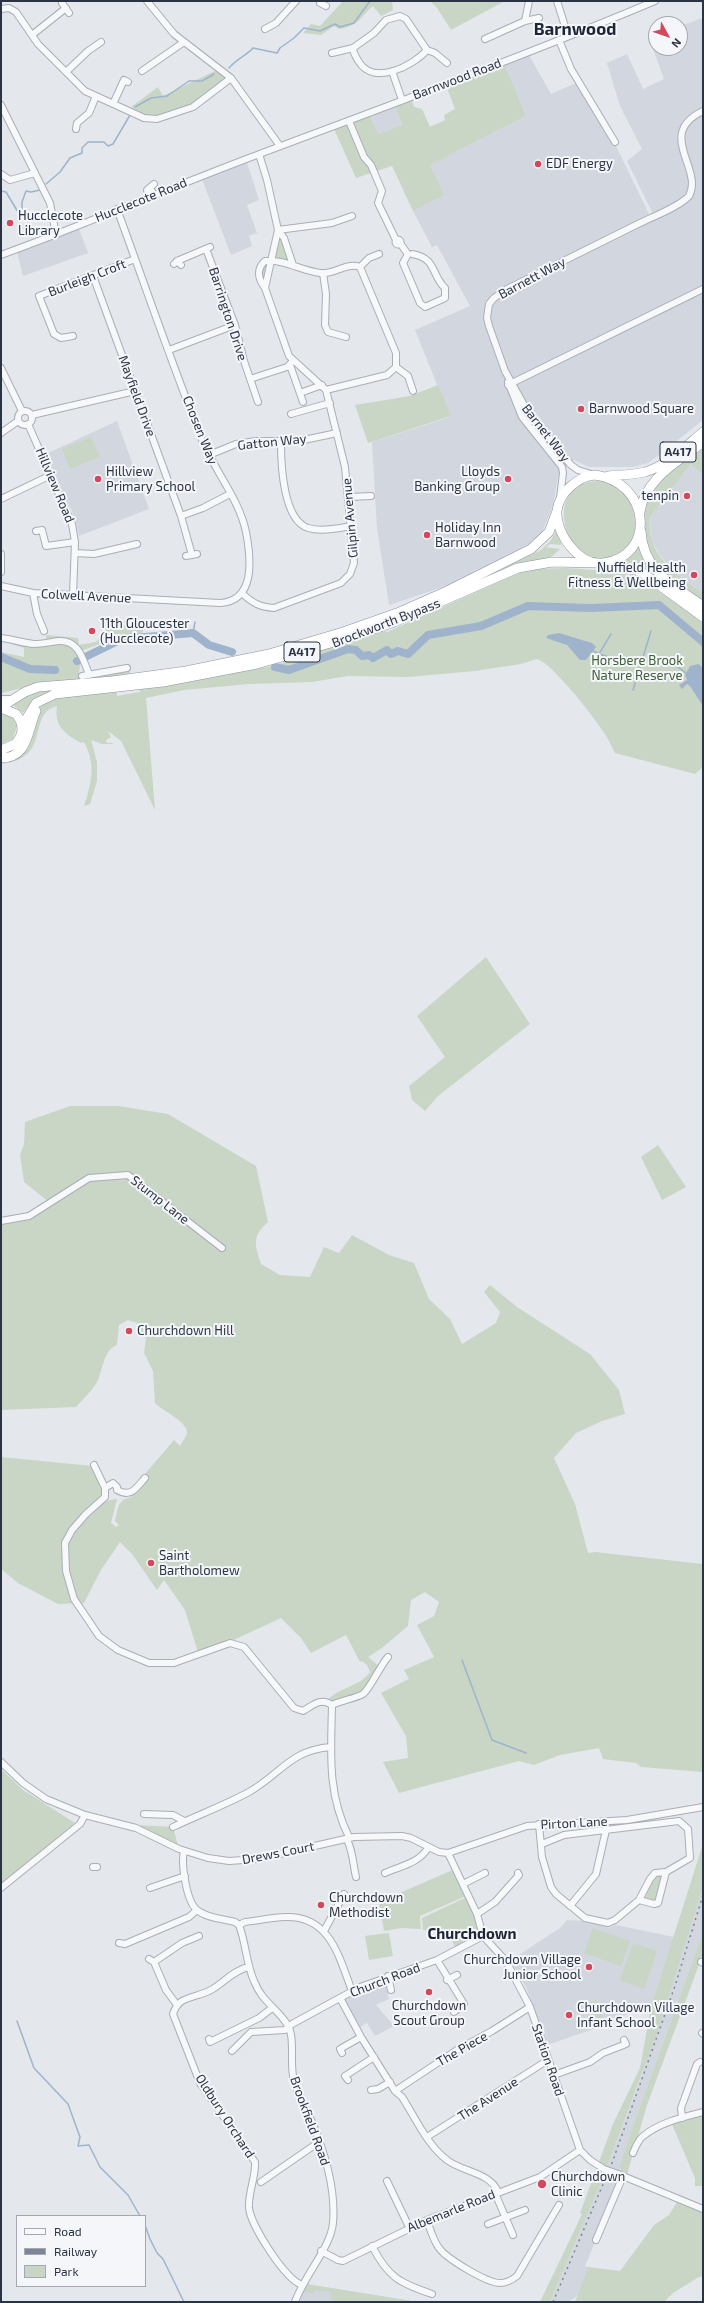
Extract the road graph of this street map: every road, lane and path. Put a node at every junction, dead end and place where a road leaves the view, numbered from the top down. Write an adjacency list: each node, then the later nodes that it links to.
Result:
1 (146, 1): 20 (street)
2 (296, 1): 13 (street)
3 (529, 1): 12 (street)
4 (557, 1): 17 (street)
5 (655, 1): 17 (street, Barnwood Road)
6 (319, 2): 7 (street)
7 (326, 6)
8 (66, 8): 16 (street)
9 (1, 10): 16 (street)
10 (539, 18): 12 (street)
11 (269, 19): 13 (street)
12 (525, 21): 15 (street)
13 (273, 25): 14 (street)
14 (265, 29)
15 (488, 29)
16 (32, 35): 26 (street)
17 (568, 36): 18 (street, Barnwood Road)
18 (559, 40): 31 (street, Barnwood Road); 37 (street)
19 (101, 42): 26 (street)
20 (184, 42): 25 (street); 28 (street)
21 (353, 48): 22 (street); 23 (street); 27 (street)
22 (427, 50): 24 (street); 27 (street)
23 (332, 53)
24 (446, 63)
25 (142, 71)
26 (66, 72): 30 (street)
27 (392, 72): 31 (street)
28 (231, 78): 32 (street); 38 (street)
29 (124, 80): 32 (street)
30 (96, 96): 32 (street); 36 (street)
31 (402, 100): 35 (street, Barnwood Road)
32 (114, 104)
33 (1, 106): 40 (street)
34 (703, 111): 66 (street, Barnett Way)
35 (349, 121): 38 (street, Barnwood Road); 49 (street)
36 (75, 124)
37 (615, 138)
38 (280, 146): 39 (street, Barnwood Road)
39 (258, 154): 43 (street, Hucclecote Road); 46 (street)
40 (35, 173): 41 (street); 47 (street)
41 (1, 174)
42 (154, 184): 43 (street)
43 (154, 194): 44 (street, Hucclecote Road)
44 (117, 209): 47 (street, Hucclecote Road); 51 (street, Chosen Way)
45 (352, 216): 46 (street)
46 (278, 230): 52 (street); 54 (street)
47 (56, 235): 50 (street, Hucclecote Road)
48 (380, 254): 55 (street)
49 (409, 254): 49 (street)
50 (1, 255)
51 (135, 259): 57 (street, Burleigh Croft); 62 (street, Chosen Way)
52 (271, 260): 54 (street); 63 (street)
53 (177, 263): 59 (street, Barrington Drive)
54 (293, 265): 56 (street)
55 (360, 267): 56 (street); 64 (street)
56 (323, 273): 60 (street)
57 (93, 276): 61 (street, Burleigh Croft); 70 (street, Mayfield Drive)
58 (703, 289): 68 (street)
59 (235, 325): 62 (street); 67 (street, Barrington Drive)
60 (346, 337)
61 (69, 339)
62 (169, 350): 86 (street, Chosen Way)
63 (291, 363): 67 (street); 69 (street); 72 (street)
64 (396, 367): 69 (street); 71 (street)
65 (1, 368): 76 (street)
66 (505, 371): 68 (street, Barnet Way)
67 (250, 379): 73 (street, Barrington Drive)
68 (510, 384): 88 (street, Barnet Way); 94 (street, Barnet Way)
69 (324, 387): 72 (street); 75 (street, Gilpin Avenue)
70 (135, 391): 78 (street); 95 (street, Mayfield Drive)
71 (413, 391)
72 (300, 393): 74 (street)
73 (258, 402)
74 (303, 402)
75 (330, 404): 77 (street); 83 (street, Gilpin Avenue)
76 (22, 411): 78 (street); 79 (street)
77 (291, 414)
78 (32, 415): 80 (street)
79 (18, 421): 80 (street); 82 (street)
80 (28, 424): 87 (street, Hillview Road)
81 (703, 432): 89 (highway, A417)
82 (1, 433)
83 (338, 433): 84 (street, Gatton Way); 92 (street, Gilpin Avenue)
84 (280, 442): 86 (street, Gatton Way); 97 (street)
85 (703, 442): 96 (highway, A417)
86 (209, 456): 90 (street, Chosen Way)
87 (51, 475): 93 (street); 99 (street, Hillview Road)
88 (594, 475): 89 (highway); 94 (highway)
89 (604, 476): 96 (highway)
90 (230, 494): 95 (street); 110 (street, Chosen Way)
91 (371, 496): 92 (street)
92 (350, 497): 97 (street, Gilpin Avenue)
93 (1, 499)
94 (558, 507): 106 (highway); 121 (highway, Brockworth Bypass / A417)
95 (181, 516): 105 (street, Mayfield Drive)
96 (640, 519): 106 (highway); 112 (highway, A417)
97 (352, 526): 110 (street, Gilpin Avenue)
98 (41, 530): 101 (street)
99 (75, 542): 101 (street); 104 (street, Hillview Road)
100 (137, 544): 104 (street)
101 (46, 546): 102 (street)
102 (39, 549)
103 (1, 554): 107 (street)
104 (75, 554): 111 (street, Hillview Road)
105 (192, 555)
106 (599, 563): 113 (highway, A417); 119 (highway, Brockworth Bypass / A417)
107 (1, 572)
108 (1, 586): 109 (street, Colwell Avenue)
109 (33, 593): 111 (street, Colwell Avenue); 114 (street)
110 (242, 593): 111 (street, Colwell Avenue)
111 (73, 595)
112 (703, 606)
113 (703, 617)
114 (44, 631)
115 (1, 638): 117 (street)
116 (127, 668): 117 (street)
117 (89, 674): 118 (street)
118 (82, 676)
119 (48, 696): 123 (highway, Brockworth Bypass / A417); 125 (highway)
120 (1, 699): 121 (street)
121 (13, 699): 122 (highway, Brockworth Bypass / A417)
122 (1, 707): 123 (highway)
123 (22, 730): 124 (highway, Brockworth Bypass)
124 (1, 750)
125 (1, 758)
126 (1, 1221): 127 (street, Stump Lane)
127 (222, 1248)
128 (94, 1465): 130 (street)
129 (145, 1478): 131 (street)
130 (105, 1488): 131 (street); 132 (street)
131 (117, 1490): 132 (street)
132 (105, 1497): 134 (street)
133 (388, 1657): 134 (street)
134 (332, 1705): 135 (street)
135 (331, 1747): 140 (street); 144 (street)
136 (1, 1762): 139 (street, Drews Court)
137 (703, 1807): 141 (street, Pirton Lane)
138 (144, 1814): 140 (street)
139 (85, 1815): 147 (street, Drews Court); 156 (street)
140 (184, 1822): 142 (street)
141 (539, 1824): 145 (street); 148 (street, Pirton Lane)
142 (174, 1827)
143 (606, 1830): 145 (street); 149 (street); 160 (street)
144 (349, 1837): 146 (street, Drews Court); 147 (street, Drews Court); 154 (street)
145 (542, 1844): 160 (street)
146 (428, 1848): 148 (street, Drews Court); 150 (street)
147 (184, 1851): 153 (street)
148 (448, 1853): 155 (street, Station Road)
149 (666, 1872): 159 (street); 159 (street)
150 (385, 1873)
151 (482, 1873): 155 (street)
152 (520, 1875): 162 (street)
153 (185, 1876): 157 (street); 161 (street)
154 (356, 1877)
155 (463, 1884): 162 (street, Station Road)
156 (1, 1888)
157 (150, 1888)
158 (344, 1894): 164 (street)
159 (639, 1900): 160 (street)
160 (570, 1906)
161 (197, 1910): 163 (street); 167 (street)
162 (477, 1914): 166 (street, Station Road)
163 (239, 1925): 164 (street); 169 (street)
164 (324, 1931): 174 (street)
165 (196, 1935): 176 (street)
166 (484, 1936): 168 (street, Church Road); 177 (street, Station Road)
167 (122, 1943)
168 (436, 1960): 171 (street, Church Road); 172 (street)
169 (248, 1967): 176 (street); 178 (street)
170 (458, 1975): 172 (street)
171 (388, 1976): 173 (street); 174 (street, Church Road)
172 (447, 1980): 179 (street)
173 (391, 1990)
174 (352, 1991): 175 (street, Church Road)
175 (340, 1998): 180 (street, Church Road); 181 (street)
176 (177, 2005): 215 (street, Oldbury Orchard)
177 (530, 2007): 187 (street, Station Road); 193 (street, The Piece)
178 (272, 2008): 180 (street); 182 (street)
179 (454, 2012)
180 (289, 2028): 185 (street); 197 (street, Brookfield Road)
181 (361, 2037): 184 (street); 186 (street)
182 (209, 2039)
183 (624, 2040): 189 (street)
184 (340, 2049)
185 (236, 2051)
186 (374, 2057): 190 (street); 191 (street)
187 (548, 2060): 189 (street, Station Road); 196 (street, The Avenue)
188 (700, 2062): 195 (street)
189 (554, 2075): 198 (street, Station Road)
190 (346, 2076)
191 (390, 2082): 192 (street); 193 (street)
192 (371, 2090)
193 (395, 2091): 196 (street)
194 (703, 2112): 195 (street)
195 (682, 2118): 199 (street)
196 (428, 2137): 203 (street)
197 (319, 2142): 202 (street); 214 (street, Brookfield Road)
198 (580, 2150): 200 (street, Station Road, bridge); 203 (street, Albemarle Road)
199 (633, 2153)
200 (620, 2175): 205 (street, Station Road); 212 (street)
201 (387, 2181): 210 (street)
202 (261, 2182)
203 (497, 2192): 207 (street); 208 (street, Albemarle Road)
204 (559, 2205): 208 (street)
205 (703, 2209)
206 (525, 2210): 207 (street)
207 (506, 2218): 209 (street); 211 (street)
208 (426, 2220): 210 (street, Albemarle Road)
209 (488, 2224)
210 (409, 2227): 213 (street, Albemarle Road)
211 (513, 2235)
212 (596, 2240)
213 (372, 2246): 214 (street, Albemarle Road); 216 (street)
214 (321, 2251): 215 (street, Brookfield Road)
215 (302, 2285): 217 (street, Brookfield Road)
216 (432, 2294)
217 (296, 2302)

